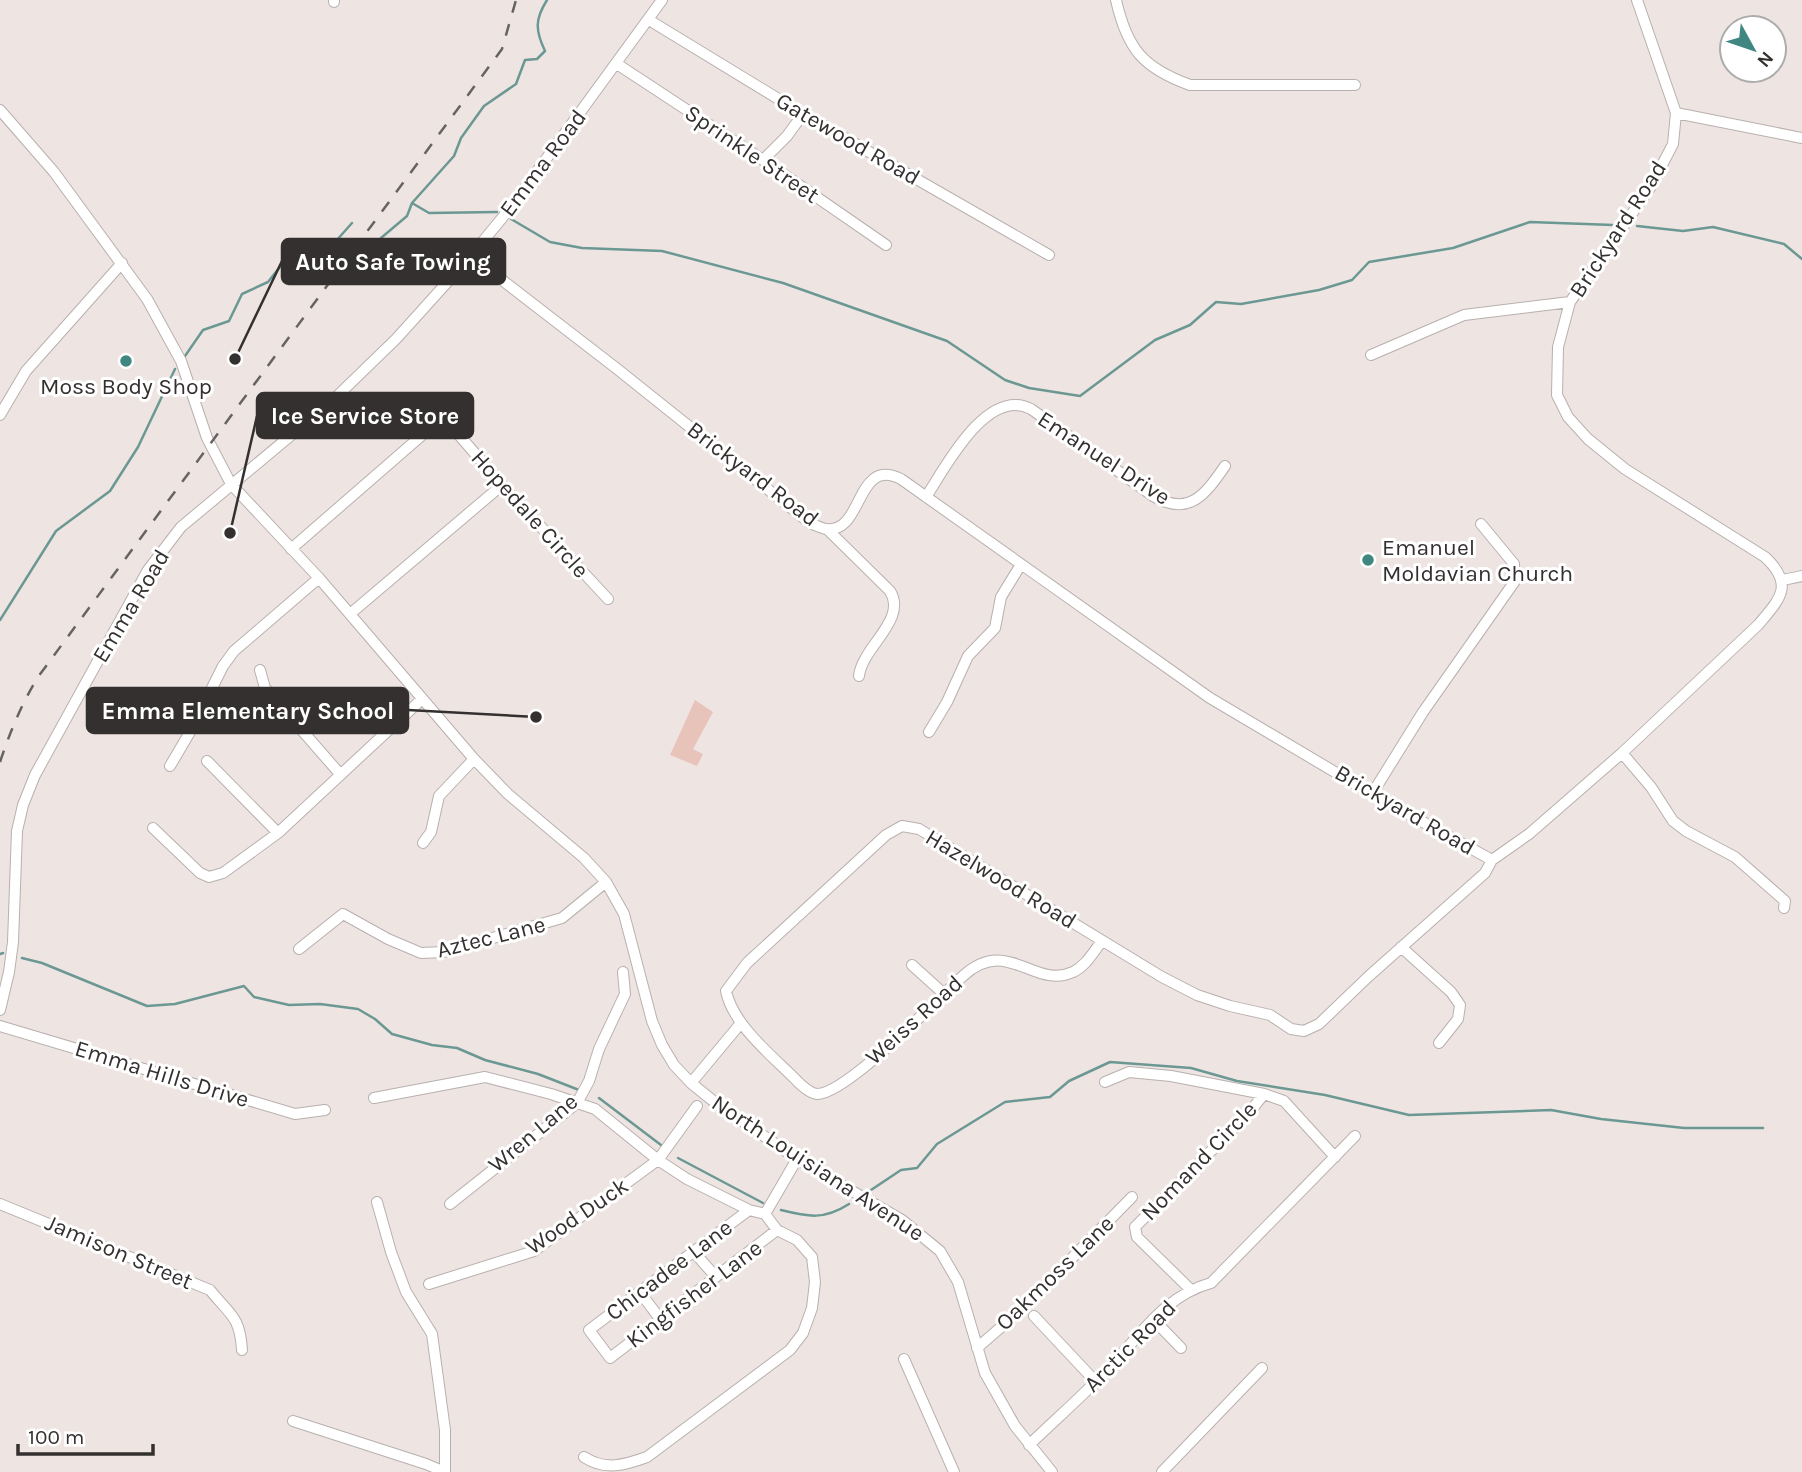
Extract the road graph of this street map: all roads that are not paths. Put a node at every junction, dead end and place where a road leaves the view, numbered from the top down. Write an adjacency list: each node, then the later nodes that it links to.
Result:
1 (662, 0): 4 (street, Emma Road)
2 (1116, 0): 6 (street)
3 (1637, 0): 8 (street, Brickyard Road)
4 (649, 20): 5 (street, Emma Road); 9 (street, Gatewood Road)
5 (617, 64): 11 (street, Sprinkle Street); 14 (street, Emma Road)
6 (1355, 85)
7 (0, 110): 15 (street, North Louisiana Avenue)
8 (1676, 113): 10 (street); 16 (street, Brickyard Road)
9 (803, 114): 11 (street); 13 (street, Gatewood Road)
10 (1802, 138)
11 (763, 160): 12 (street, Sprinkle Street)
12 (886, 245)
13 (1049, 255)
14 (471, 256): 20 (street, Emma Road); 24 (street, Brickyard Road)
15 (122, 263): 18 (street); 20 (street, North Louisiana Avenue)
16 (1570, 302): 17 (street); 29 (street, Brickyard Road)
17 (1371, 355)
18 (0, 415)
19 (1226, 466): 22 (street, Emanuel Drive)
20 (232, 484): 25 (street, North Louisiana Avenue); 54 (street, Emma Road)
21 (502, 485): 25 (street, Hopedale Circle); 30 (street, Hopedale Circle); 31 (street)
22 (926, 497): 24 (street, Brickyard Road); 26 (street, Brickyard Road)
23 (1481, 524): 41 (street)
24 (827, 529): 33 (street)
25 (291, 549): 28 (street, North Louisiana Avenue)
26 (1020, 565): 35 (street); 41 (street, Brickyard Road)
27 (1802, 576): 29 (street)
28 (319, 578): 31 (street, North Louisiana Avenue); 39 (street)
29 (1783, 580): 36 (street, Brickyard Road)
30 (608, 599)
31 (350, 614): 34 (street, North Louisiana Avenue)
32 (260, 670): 40 (street)
33 (859, 676)
34 (422, 699): 37 (street, North Louisiana Avenue); 40 (street)
35 (929, 732)
36 (1622, 753): 45 (street, Brickyard Road); 47 (street)
37 (474, 760): 44 (street); 46 (street, North Louisiana Avenue)
38 (208, 761): 43 (street)
39 (170, 765)
40 (340, 774): 43 (street)
41 (1372, 794): 45 (street, Brickyard Road)
42 (153, 828): 43 (street)
43 (278, 833)
44 (423, 843)
45 (1492, 860): 49 (street, Hazelwood Road)
46 (606, 882): 50 (street, Aztec Lane); 59 (street, North Louisiana Avenue)
47 (1784, 908)
48 (1102, 940): 49 (street, Hazelwood Road); 53 (street, Weiss Road); 55 (street, Hazelwood Road)
49 (1401, 947): 57 (street)
50 (299, 949)
51 (912, 965): 53 (street)
52 (624, 972): 62 (street, Wren Lane)
53 (943, 993): 55 (street, Weiss Road)
54 (0, 1010)
55 (741, 1023): 59 (street)
56 (0, 1026): 64 (street, Emma Hills Drive)
57 (1439, 1043)
58 (1105, 1082): 60 (street)
59 (691, 1083): 67 (street, North Louisiana Avenue)
60 (1264, 1094): 66 (street); 79 (street, Nomand Circle)
61 (374, 1098): 62 (street)
62 (577, 1103): 68 (street); 72 (street, Wren Lane)
63 (697, 1106): 68 (street, Wood Duck)
64 (326, 1110)
65 (1355, 1136): 66 (street, Arctic Road)
66 (1335, 1157): 79 (street, Arctic Road)
67 (797, 1159): 74 (street); 84 (street, North Louisiana Avenue)
68 (658, 1160): 73 (street); 78 (street, Wood Duck)
69 (1132, 1197): 84 (street, Oakmoss Lane)
70 (377, 1202): 95 (street)
71 (0, 1204): 86 (street, Jamison Street)
72 (450, 1204)
73 (750, 1210): 74 (street); 76 (street, Chicadee Lane)
74 (765, 1214): 75 (street)
75 (777, 1230): 77 (street, Kingfisher Lane); 93 (street)
76 (693, 1251): 77 (street); 80 (street, Chicadee Lane)
77 (716, 1277): 82 (street, Kingfisher Lane)
78 (429, 1284)
79 (1190, 1289): 83 (street, Arctic Road)
80 (640, 1292): 82 (street); 87 (street, Chicadee Lane)
81 (1034, 1316): 90 (street)
82 (660, 1319): 87 (street, Kingfisher Lane)
83 (1153, 1319): 85 (street); 90 (street, Arctic Road)
84 (976, 1348): 92 (street, North Louisiana Avenue)
85 (1181, 1348)
86 (242, 1350)
87 (610, 1358)
88 (904, 1359): 96 (street)
89 (1262, 1368): 97 (street)
90 (1096, 1381): 92 (street, Arctic Road)
91 (293, 1421): 95 (street)
92 (1029, 1445): 94 (street, North Louisiana Avenue)
93 (584, 1457)
94 (1046, 1470)
95 (445, 1472)
96 (954, 1472)
97 (1163, 1472)

